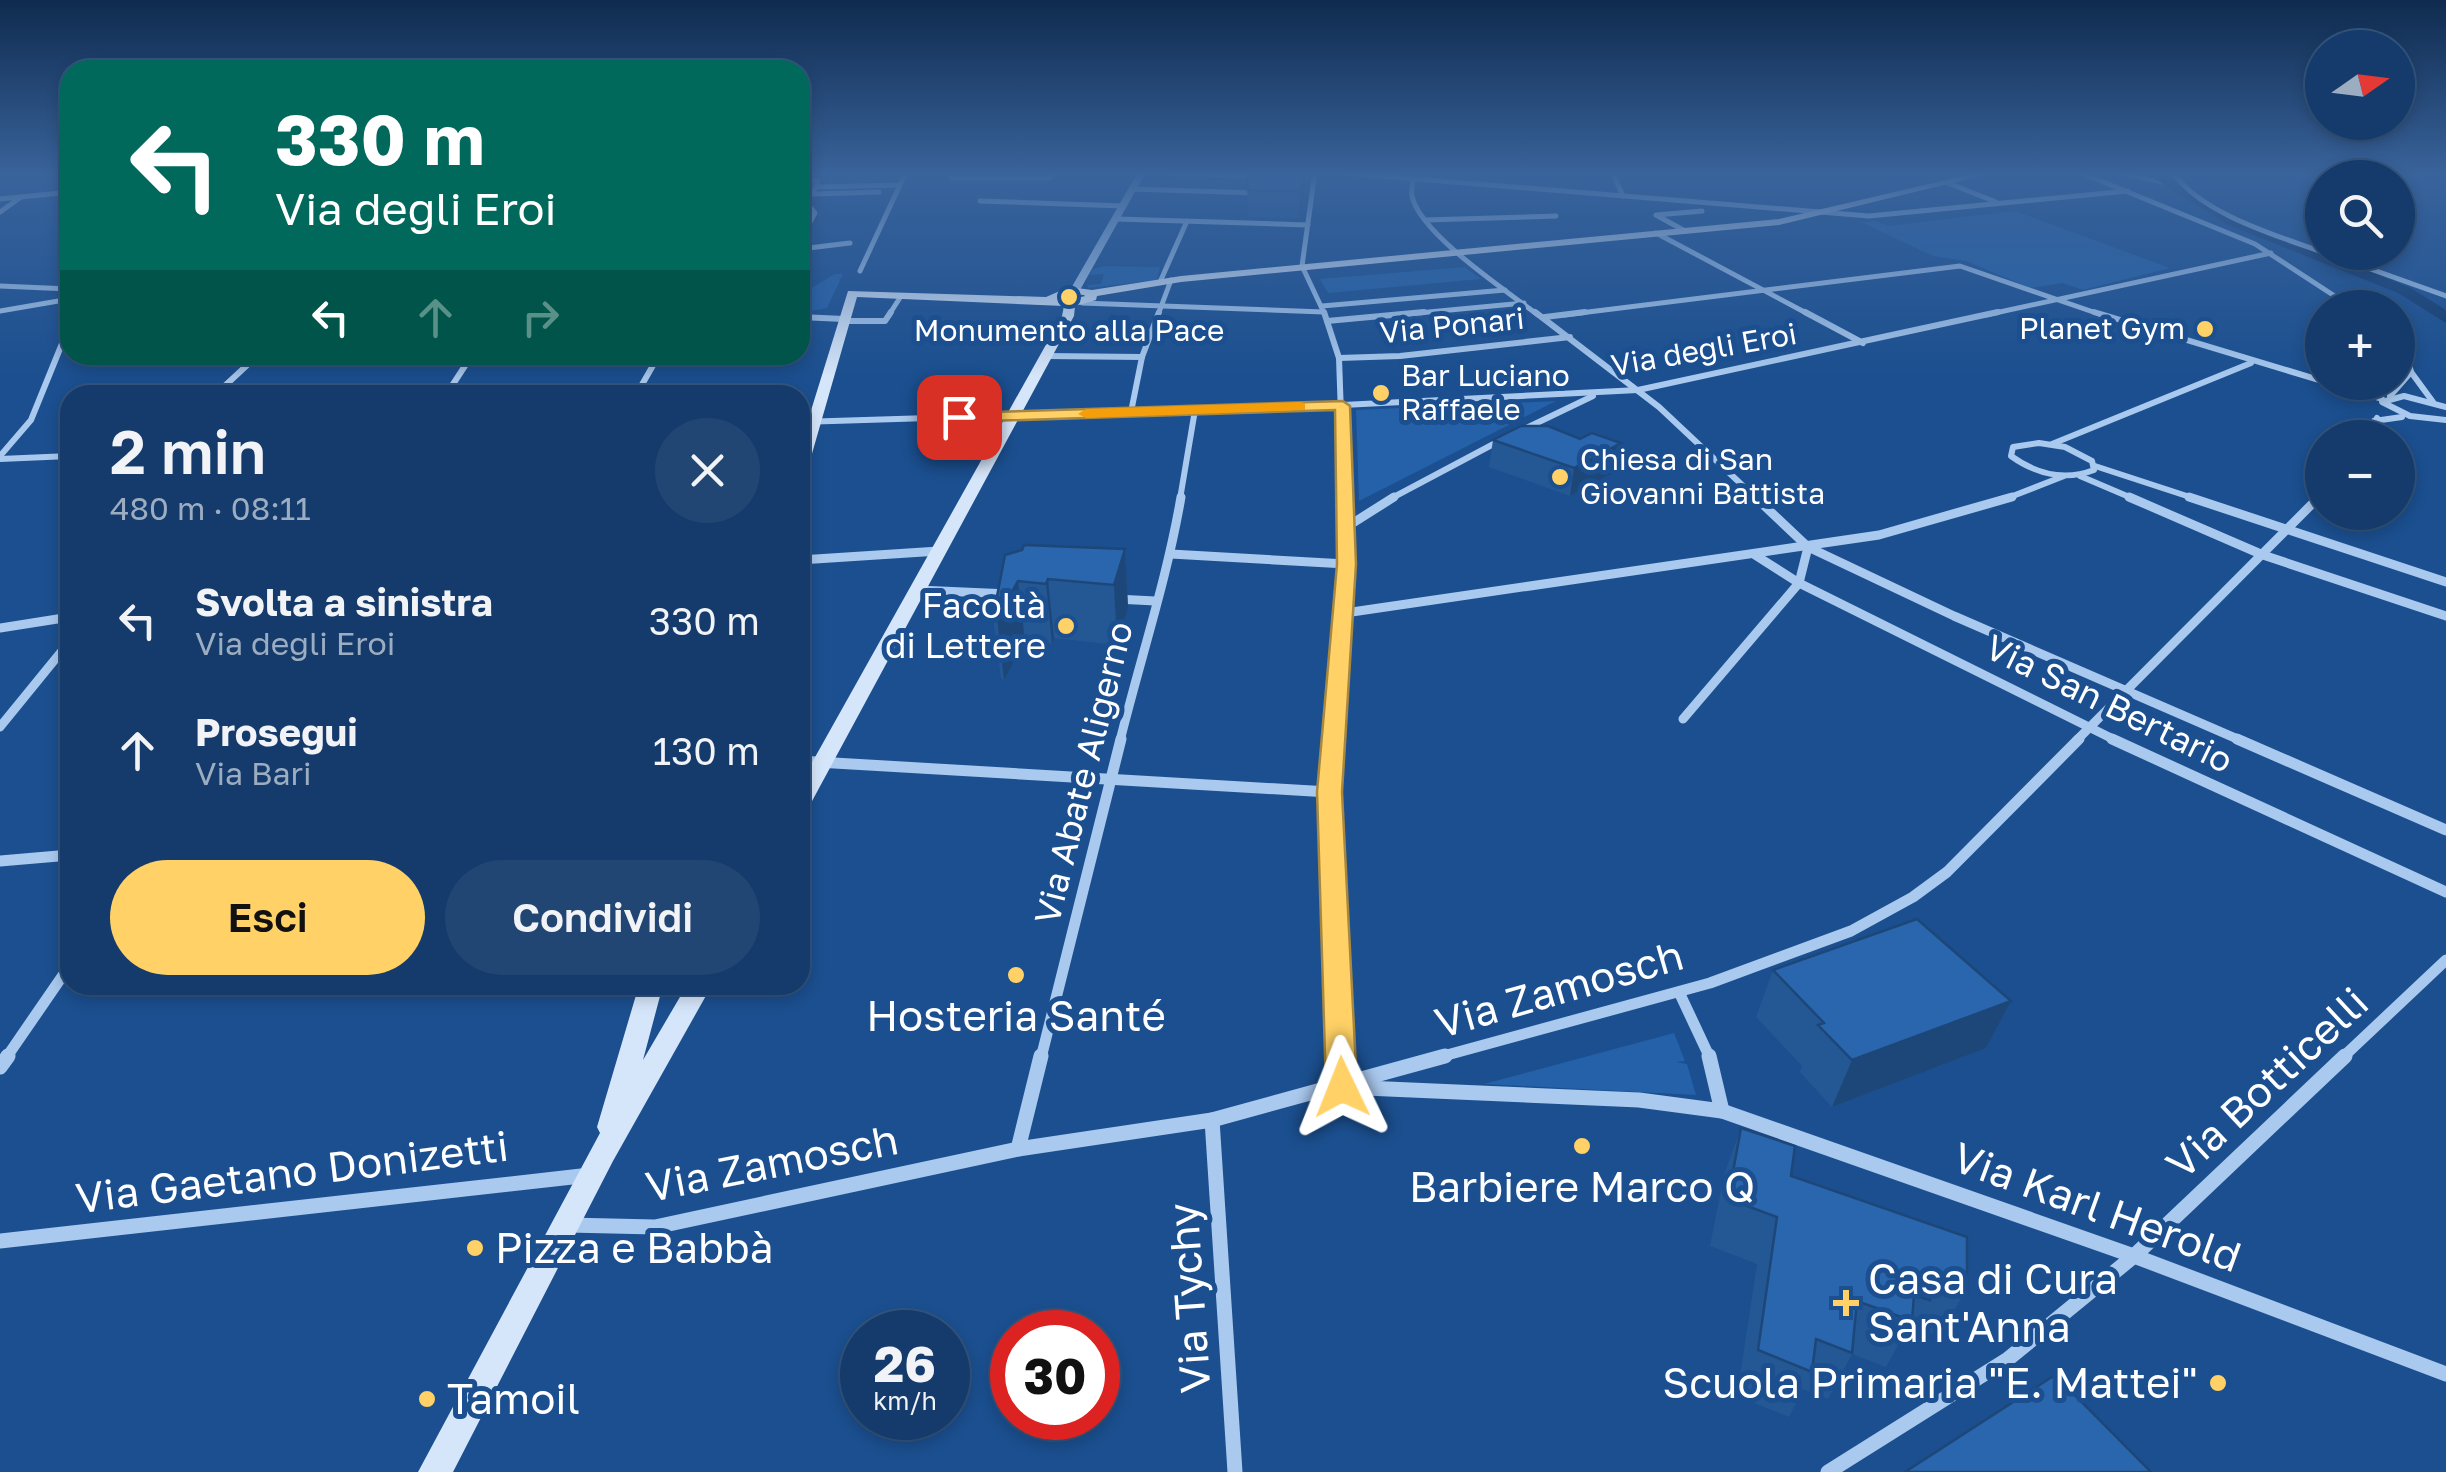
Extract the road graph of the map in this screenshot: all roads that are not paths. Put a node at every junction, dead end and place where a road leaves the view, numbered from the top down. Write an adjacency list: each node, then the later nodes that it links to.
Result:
1 (1104, 241): 25 (street)
2 (1179, 241): 16 (street)
3 (1306, 241): 13 (street)
4 (1445, 241): 11 (street)
5 (1575, 241): 11 (main road)
6 (1670, 241): 19 (street)
7 (2243, 241): 12 (street)
8 (872, 242): 9 (street); 15 (street)
9 (850, 243): 10 (street)
10 (810, 248)
11 (1456, 252): 13 (main road); 20 (street)
12 (2272, 253): 21 (street); 27 (street, Via degli Eroi)
13 (1302, 266): 16 (main road); 31 (street)
14 (2373, 270): 24 (street)
15 (860, 271)
16 (1166, 281): 25 (main road); 29 (street)
17 (0, 286): 18 (street)
18 (60, 288)
19 (1756, 289): 27 (street); 33 (street); 36 (street)
20 (1505, 290): 28 (street); 31 (street)
21 (2323, 290)
22 (852, 294): 23 (main road); 25 (main road); 34 (main road)
23 (901, 296): 25 (main road); 34 (street)
24 (2446, 296)
25 (1070, 298): 29 (street); 39 (main road)
26 (60, 301): 30 (street)
27 (2056, 301): 36 (street, Via degli Eroi); 42 (street)
28 (1524, 303): 31 (street); 33 (street)
29 (1162, 307): 31 (street); 40 (street)
30 (0, 311)
31 (1324, 313): 41 (street)
32 (810, 318): 34 (street)
33 (1545, 318): 35 (street)
34 (844, 320): 55 (main road)
35 (1570, 337): 41 (street, Via Ponari); 46 (street)
36 (1863, 344): 46 (street, Via degli Eroi)
37 (60, 353): 38 (street)
38 (59, 356): 64 (street)
39 (1047, 356): 40 (street); 56 (main road)
40 (1142, 358): 54 (street)
41 (1339, 358): 51 (street)
42 (2247, 364): 49 (street); 62 (street)
43 (247, 365): 45 (street)
44 (2415, 377): 50 (street)
45 (226, 385)
46 (1638, 390): 47 (street, Via degli Eroi); 48 (street); 71 (street)
47 (1570, 394): 48 (street); 51 (street, Via degli Eroi)
48 (1587, 397): 69 (street)
49 (2387, 402): 50 (street); 57 (street); 58 (street)
50 (2433, 402): 52 (street)
51 (1343, 406): 53 (street, Via degli Eroi); 69 (street)
52 (2446, 407)
53 (1195, 410): 54 (street, Via degli Eroi); 73 (street, Via Abate Aligerno)
54 (1131, 412): 56 (street, Via degli Eroi)
55 (810, 414)
56 (1014, 416): 60 (street, Via degli Eroi); 72 (main road)
57 (2423, 419): 59 (street); 61 (street)
58 (2375, 420)
59 (2398, 420)
60 (810, 422)
61 (2446, 422)
62 (2052, 444): 65 (street); 66 (street)
63 (60, 456): 64 (street)
64 (0, 458)
65 (2095, 466): 67 (street); 70 (street)
66 (2064, 476): 67 (street); 71 (street)
67 (2080, 476): 75 (street)
68 (2305, 511): 70 (street, Via Zamosch)
69 (1345, 528): 77 (street)
70 (2285, 532): 75 (street, Via Zamosch); 78 (street)
71 (1808, 547): 74 (street); 79 (street); 89 (street, Via San Bertario)
72 (939, 551): 76 (street); 80 (main road)
73 (1171, 554): 77 (street); 83 (street, Via Abate Aligerno)
74 (1754, 554): 79 (street, Via San Bertario); 84 (street)
75 (2262, 555): 85 (street); 89 (street, Via Zamosch)
76 (810, 559)
77 (1346, 564): 84 (street)
78 (2446, 582)
79 (1800, 583): 90 (street); 92 (street, Via San Bertario)
80 (918, 590): 81 (street); 94 (main road)
81 (1022, 594)
82 (1098, 598): 83 (street)
83 (1155, 601): 95 (street, Via Abate Aligerno)
84 (1344, 613): 97 (street)
85 (2446, 616)
86 (60, 619): 87 (street)
87 (0, 628)
88 (60, 653): 91 (street)
89 (2127, 692): 92 (street, Via Zamosch); 98 (street, Via San Bertario)
90 (1683, 719)
91 (0, 728)
92 (2090, 729): 101 (street, Via San Bertario); 104 (street, Via Zamosch)
93 (810, 761): 94 (street)
94 (823, 762): 95 (street); 96 (main road)
95 (1111, 780): 97 (street); 111 (street, Via Abate Aligerno)
96 (810, 785)
97 (1330, 792): 108 (street)
98 (2446, 830)
99 (60, 856): 100 (street)
100 (0, 861)
101 (2446, 892)
102 (2446, 960): 115 (street, Via Botticelli)
103 (60, 980): 107 (street)
104 (1679, 992): 108 (street, Via Zamosch); 109 (street)
105 (648, 995): 112 (main road)
106 (694, 995): 112 (main road)
107 (0, 1067)
108 (1342, 1087): 109 (street, Via Karl Herold); 110 (street, Via Zamosch)
109 (1722, 1112): 115 (street, Via Karl Herold)
110 (1212, 1120): 111 (street, Via Zamosch); 118 (street, Via Tychy)
111 (1018, 1148): 113 (street, Via Zamosch)
112 (598, 1164): 113 (main road); 114 (street, Via Gaetano Donizetti)
113 (567, 1225): 117 (main road)
114 (0, 1241)
115 (2134, 1256): 116 (street, Via Karl Herold); 119 (street, Via Botticelli)
116 (2446, 1374)
117 (434, 1472)
118 (1235, 1472)
119 (1828, 1472)

